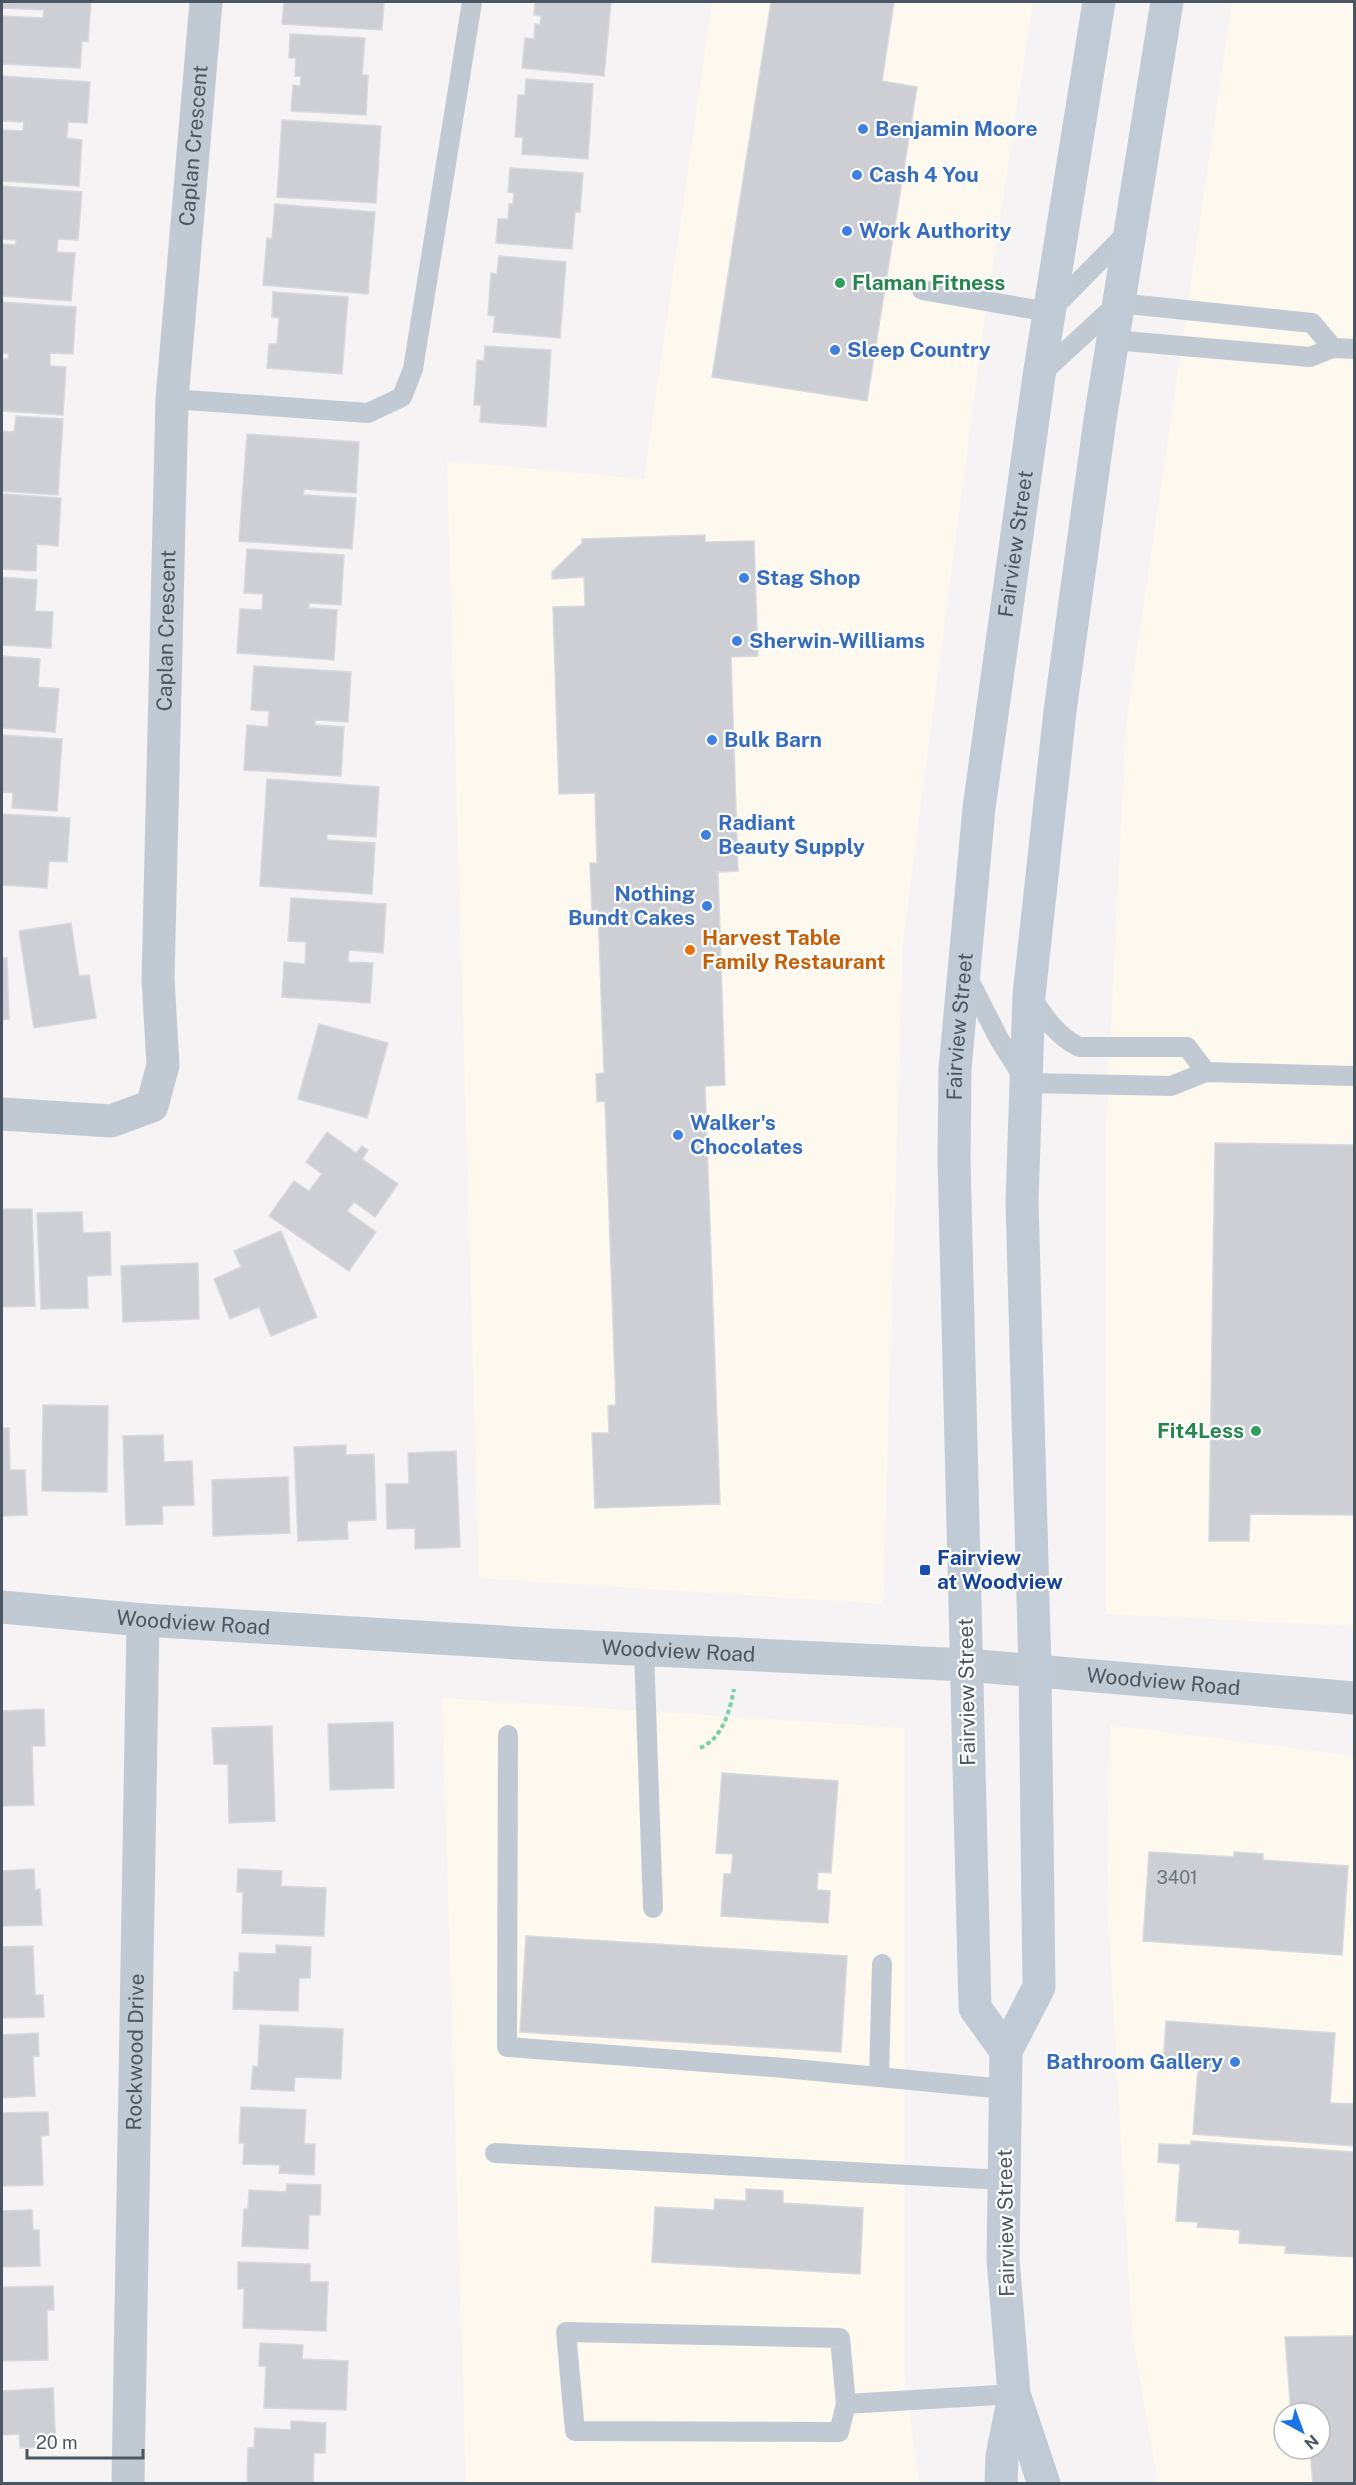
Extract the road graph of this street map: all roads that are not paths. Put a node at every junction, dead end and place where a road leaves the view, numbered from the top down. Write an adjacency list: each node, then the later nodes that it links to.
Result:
1 (206, 2): 13 (street, Caplan Crescent)
2 (472, 2): 13 (lane)
3 (1099, 2): 8 (main road, Fairview Street)
4 (1167, 2): 5 (main road, Fairview Street)
5 (1130, 230): 7 (main road, Fairview Street); 8 (lane)
6 (922, 290): 8 (lane)
7 (1118, 303): 9 (main road, Fairview Street); 10 (lane); 12 (lane)
8 (1049, 312): 12 (main road, Fairview Street)
9 (1113, 340): 10 (lane); 15 (main road, Fairview Street)
10 (1333, 348): 11 (lane)
11 (1354, 349)
12 (1039, 376): 14 (main road, Fairview Street)
13 (172, 399): 19 (street, Caplan Crescent)
14 (964, 970): 18 (lane); 23 (main road, Fairview Street)
15 (1029, 995): 16 (lane); 18 (main road, Fairview Street)
16 (1206, 1072): 17 (lane); 18 (lane)
17 (1354, 1076)
18 (1027, 1083): 24 (main road, Fairview Street)
19 (2, 1114)
20 (2, 1607): 21 (street, Woodview Road)
21 (143, 1620): 22 (street, Woodview Road); 36 (street, Rockwood Drive)
22 (644, 1650): 23 (street, Woodview Road); 27 (lane)
23 (966, 1665): 24 (street, Woodview Road); 29 (main road, Fairview Street)
24 (1035, 1671): 25 (street, Woodview Road); 29 (main road, Fairview Street)
25 (1354, 1698)
26 (508, 1735): 30 (lane)
27 (653, 1908)
28 (882, 1964): 30 (lane)
29 (1006, 2051): 31 (main road, Fairview Street)
30 (879, 2076): 31 (lane)
31 (1005, 2089): 33 (main road, Fairview Street)
32 (495, 2153): 33 (lane)
33 (1004, 2180): 34 (main road, Fairview Street)
34 (1014, 2394): 35 (lane); 37 (main road, Fairview Street); 38 (main road, Fairview Street)
35 (846, 2404): 35 (lane)
36 (128, 2484)
37 (1001, 2484)
38 (1044, 2484)

